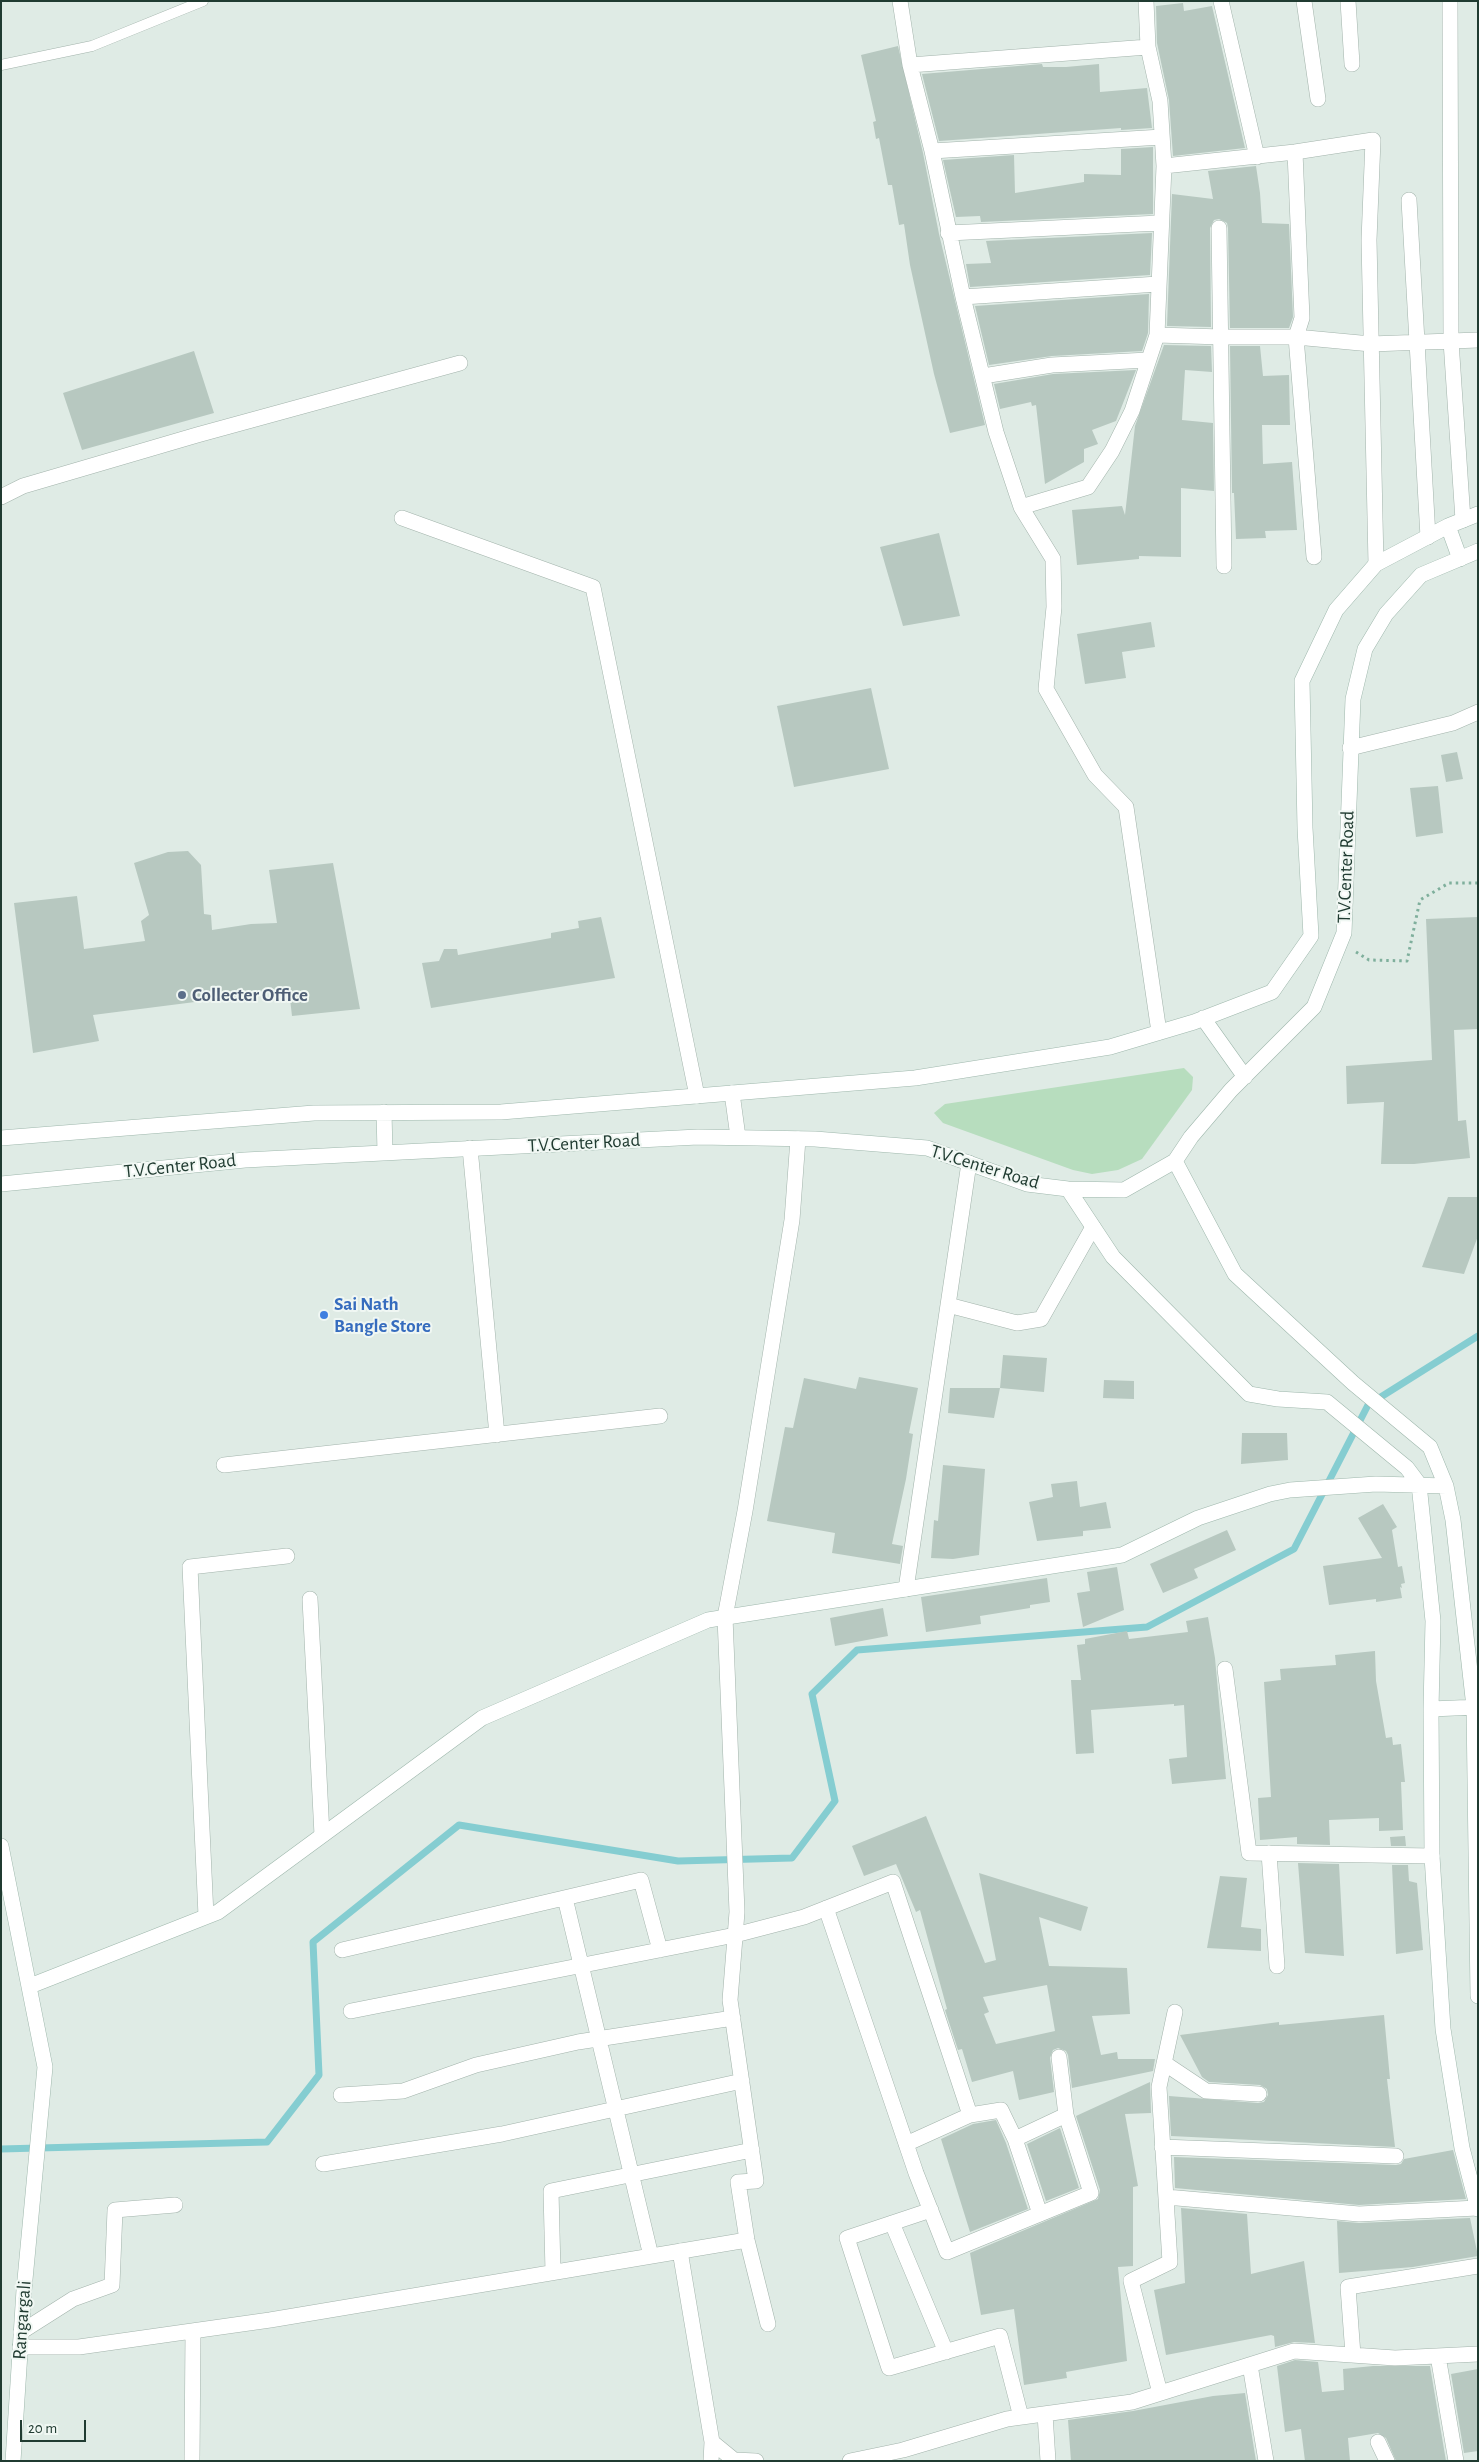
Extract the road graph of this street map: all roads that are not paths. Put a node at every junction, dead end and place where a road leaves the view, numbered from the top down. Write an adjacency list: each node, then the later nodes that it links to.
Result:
1 (203, 1): 11 (lane)
2 (900, 1): 9 (street)
3 (1146, 1): 8 (street)
4 (1221, 1): 16 (street)
5 (1304, 1): 12 (street)
6 (1348, 1): 10 (street)
7 (1450, 1): 28 (street)
8 (1148, 47): 9 (street); 13 (street)
9 (910, 64): 14 (street)
10 (1352, 64)
11 (1, 65)
12 (1318, 99)
13 (1162, 137): 14 (street); 17 (street)
14 (932, 151): 21 (street)
15 (1295, 152): 16 (street); 26 (street); 30 (street)
16 (1257, 157): 17 (street)
17 (1164, 166): 19 (street)
18 (1409, 200): 29 (street)
19 (1160, 223): 21 (street); 22 (street)
20 (1219, 228): 25 (street)
21 (948, 233): 23 (street)
22 (1158, 284): 23 (street); 24 (street)
23 (963, 297): 33 (street)
24 (1156, 334): 25 (street); 31 (street)
25 (1222, 337): 26 (street); 45 (street)
26 (1296, 337): 30 (street); 42 (street)
27 (1478, 340): 28 (street)
28 (1451, 341): 29 (street); 38 (street)
29 (1417, 342): 30 (street); 40 (street)
30 (1371, 344): 44 (street)
31 (1148, 360): 33 (street); 35 (street)
32 (460, 363): 34 (street)
33 (982, 376): 35 (street)
34 (1, 497)
35 (1021, 507): 49 (street)
36 (1478, 514): 38 (street, T.V.Center Road)
37 (402, 518): 52 (street)
38 (1463, 520): 39 (street, T.V.Center Road)
39 (1448, 526): 40 (street, T.V.Center Road); 43 (street)
40 (1428, 537): 44 (street, T.V.Center Road)
41 (1478, 551): 43 (street, T.V.Center Road)
42 (1314, 557)
43 (1460, 559): 47 (street, T.V.Center Road)
44 (1376, 564): 48 (street, T.V.Center Road)
45 (1224, 566)
46 (1478, 712): 47 (street)
47 (1350, 748): 50 (street, T.V.Center Road)
48 (1202, 1018): 49 (street, T.V.Center Road); 50 (street)
49 (1159, 1032): 51 (street, T.V.Center Road)
50 (1245, 1076): 59 (street, T.V.Center Road)
51 (732, 1093): 52 (street, T.V.Center Road); 55 (street)
52 (697, 1096): 53 (street, T.V.Center Road)
53 (384, 1112): 54 (street, T.V.Center Road); 58 (street)
54 (1, 1138)
55 (738, 1138): 56 (street, T.V.Center Road); 57 (street, T.V.Center Road)
56 (798, 1139): 60 (street, T.V.Center Road); 73 (street)
57 (470, 1148): 58 (street, T.V.Center Road); 66 (street)
58 (385, 1153): 61 (street, T.V.Center Road)
59 (1175, 1161): 62 (street, T.V.Center Road); 69 (street)
60 (969, 1163): 62 (street, T.V.Center Road); 64 (street)
61 (1, 1184)
62 (1068, 1190): 63 (street)
63 (1093, 1226): 64 (street); 68 (street)
64 (948, 1305): 71 (street)
65 (660, 1416): 66 (street)
66 (497, 1435): 67 (street)
67 (224, 1465)
68 (1419, 1484): 69 (street); 71 (street); 76 (street)
69 (1446, 1486): 75 (street)
70 (287, 1556): 83 (street)
71 (906, 1589): 73 (street)
72 (310, 1599): 77 (street)
73 (725, 1618): 77 (street); 84 (street)
74 (1225, 1668): 79 (street)
75 (1476, 1707): 76 (street); 90 (street)
76 (1431, 1709): 80 (street)
77 (322, 1835): 83 (street)
78 (1, 1846): 89 (street, Rangargali)
79 (1269, 1853): 80 (street); 88 (street)
80 (1432, 1856): 112 (street)
81 (565, 1898): 85 (street); 86 (street); 87 (street)
82 (826, 1908): 84 (street); 101 (street); 104 (street)
83 (206, 1916): 89 (street)
84 (736, 1935): 86 (street); 93 (street)
85 (342, 1950)
86 (660, 1950): 87 (street)
87 (582, 1966): 91 (street); 94 (street)
88 (1277, 1966)
89 (30, 1986): 123 (street, Rangargali)
90 (1478, 1996)
91 (351, 2011)
92 (1176, 2012): 96 (street)
93 (733, 2018): 94 (street); 97 (street)
94 (599, 2039): 99 (street); 100 (street)
95 (1059, 2057): 102 (street)
96 (1164, 2063): 98 (street); 105 (street)
97 (742, 2081): 100 (street); 106 (street)
98 (1259, 2094)
99 (341, 2095)
100 (616, 2109): 108 (street); 109 (street)
101 (970, 2115): 103 (street); 104 (street)
102 (1066, 2115): 103 (street); 114 (street)
103 (1015, 2139): 114 (street)
104 (906, 2144): 113 (street)
105 (1162, 2146): 107 (street); 110 (street)
106 (752, 2150): 109 (street); 116 (street)
107 (1396, 2156)
108 (323, 2164)
109 (632, 2175): 118 (street); 120 (street)
110 (1166, 2197): 112 (street); 129 (street)
111 (174, 2205): 123 (street)
112 (1478, 2208)
113 (931, 2210): 114 (street); 115 (street)
114 (1040, 2214)
115 (892, 2223): 124 (street); 124 (street)
116 (747, 2240): 117 (street); 121 (street)
117 (680, 2251): 118 (street); 132 (street)
118 (651, 2256): 120 (street)
119 (1478, 2266): 126 (street)
120 (553, 2272): 122 (street)
121 (768, 2324)
122 (193, 2331): 123 (street); 135 (street)
123 (21, 2340): 134 (street, Rangargali)
124 (946, 2352): 131 (street)
125 (1478, 2354): 127 (street)
126 (1354, 2355): 127 (street); 128 (street)
127 (1438, 2356): 142 (street)
128 (1250, 2365): 129 (street); 140 (street)
129 (1160, 2393): 130 (street)
130 (1045, 2414): 131 (street); 139 (street)
131 (1021, 2417): 138 (street)
132 (712, 2442): 136 (street); 137 (street)
133 (1378, 2442): 141 (street)
134 (13, 2461)
135 (192, 2461)
136 (711, 2461)
137 (756, 2461)
138 (850, 2461)
139 (1048, 2461)
140 (1266, 2461)
141 (1387, 2461)
142 (1456, 2461)

